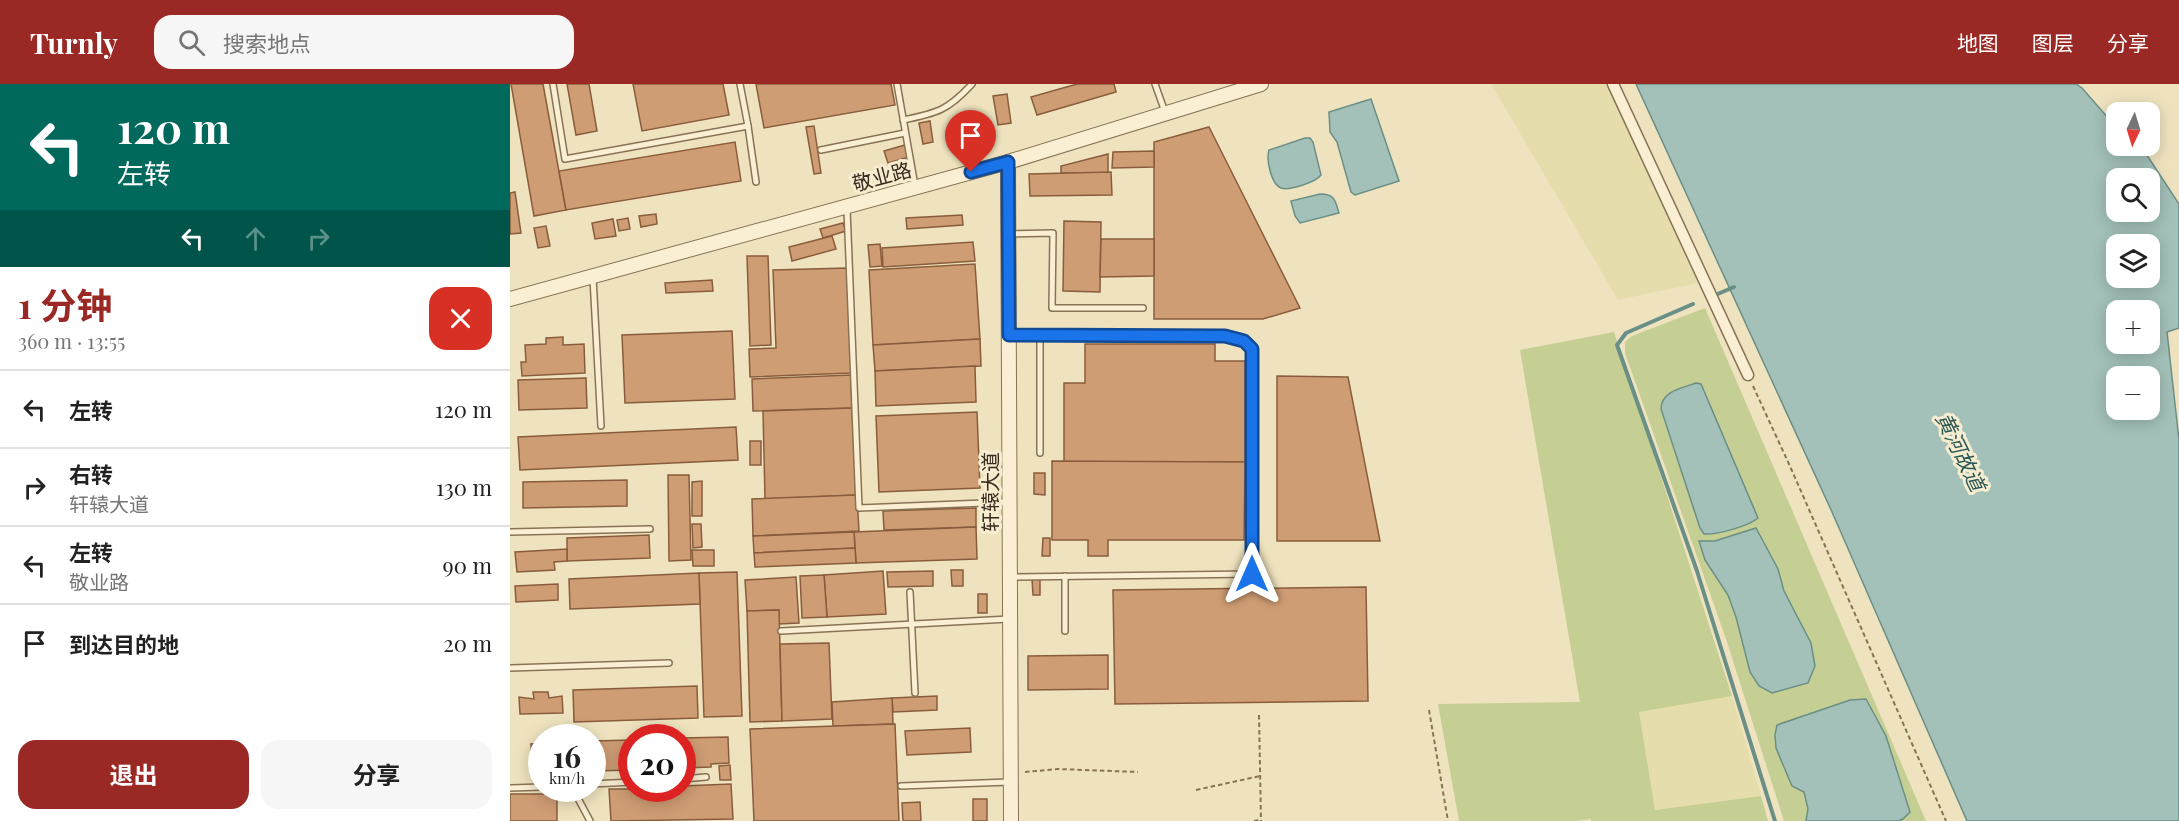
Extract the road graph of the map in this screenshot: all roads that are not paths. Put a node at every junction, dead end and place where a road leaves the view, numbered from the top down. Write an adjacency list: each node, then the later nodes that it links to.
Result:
1 (553, 84): 10 (lane)
2 (740, 84): 10 (lane)
3 (897, 84): 9 (lane)
4 (972, 84): 9 (lane)
5 (1155, 84): 8 (lane)
6 (1261, 84): 8 (street, 敬业路)
7 (1613, 84): 23 (street)
8 (1166, 114): 13 (street, 敬业路)
9 (903, 120): 11 (lane)
10 (748, 126): 14 (lane)
11 (905, 133): 12 (lane); 15 (lane)
12 (821, 150)
13 (1008, 162): 15 (street, 敬业路); 17 (street, 轩辕大道)
14 (756, 182)
15 (915, 188): 16 (street, 敬业路)
16 (847, 206): 18 (street, 敬业路); 26 (lane)
17 (1008, 234): 20 (lane); 21 (street, 轩辕大道)
18 (593, 276): 19 (street, 敬业路); 24 (lane)
19 (510, 299)
20 (1143, 308)
21 (1009, 335): 22 (lane); 26 (street, 轩辕大道)
22 (1040, 336): 25 (lane); 29 (lane)
23 (1748, 375)
24 (601, 426)
25 (1040, 453)
26 (1011, 502): 30 (street, 轩辕大道)
27 (650, 529): 28 (lane)
28 (510, 532)
29 (1065, 576): 30 (lane); 35 (lane)
30 (1011, 577): 32 (street, 轩辕大道)
31 (910, 592): 33 (lane)
32 (1011, 619): 33 (lane); 41 (street, 轩辕大道)
33 (912, 624): 34 (lane); 38 (lane)
34 (781, 631)
35 (1065, 631)
36 (669, 663): 37 (lane)
37 (510, 668)
38 (915, 693)
39 (706, 777): 40 (lane)
40 (696, 778)
41 (1011, 778): 42 (lane); 47 (street, 轩辕大道)
42 (901, 786)
43 (528, 787): 44 (lane)
44 (510, 788)
45 (580, 802): 46 (lane)
46 (590, 821)
47 (1011, 821)

